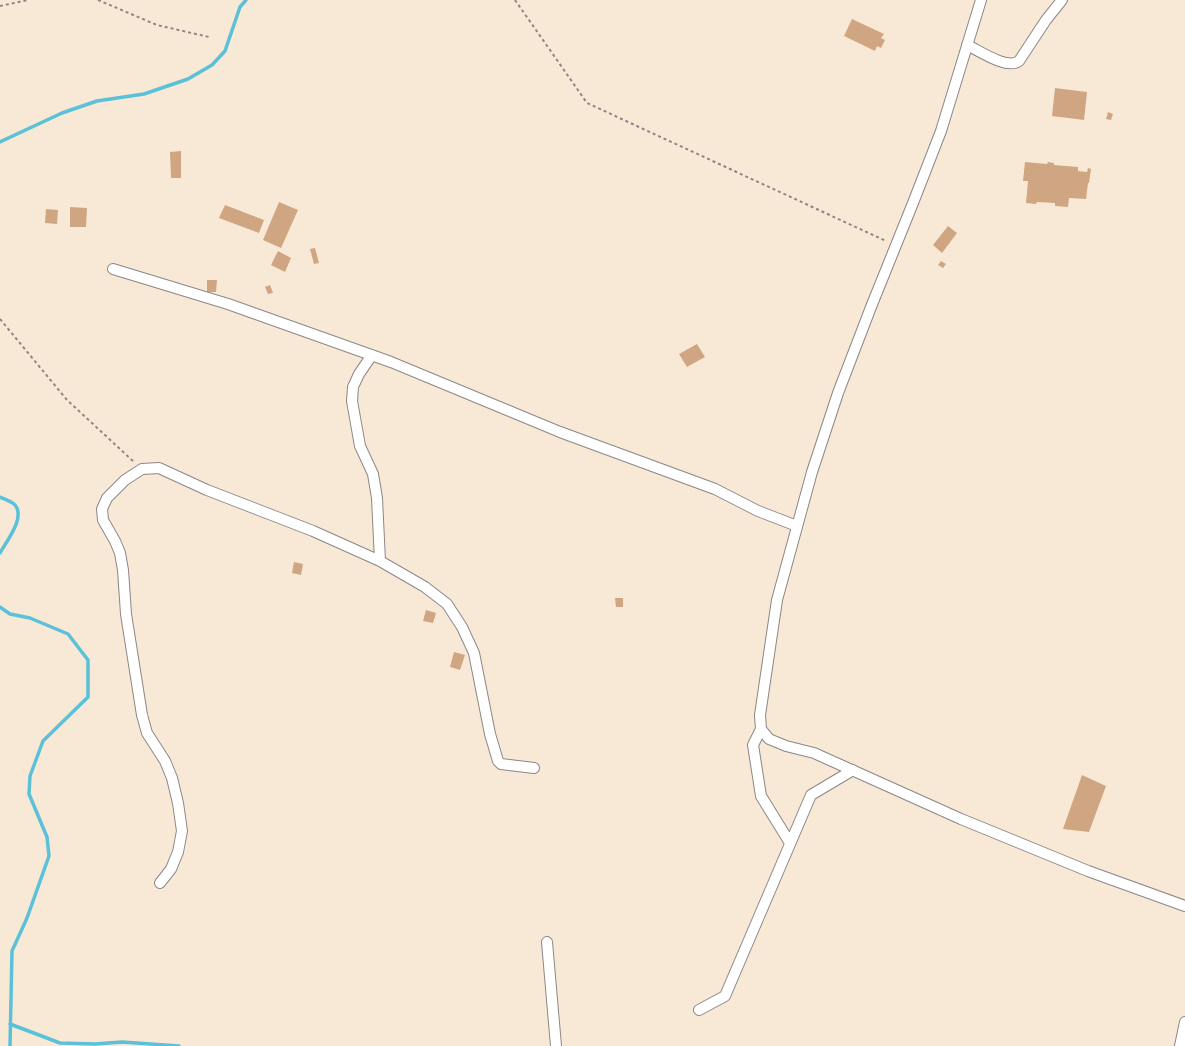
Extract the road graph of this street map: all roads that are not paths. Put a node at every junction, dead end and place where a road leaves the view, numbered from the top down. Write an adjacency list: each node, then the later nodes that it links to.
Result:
1 (981, 0): 3 (street)
2 (1062, 0): 3 (street)
3 (967, 45): 6 (street)
4 (114, 269): 5 (street)
5 (372, 355): 6 (street); 7 (street)
6 (797, 526): 8 (street)
7 (380, 561): 9 (street); 12 (street)
8 (760, 729): 10 (street); 11 (street)
9 (534, 768)
10 (853, 770): 11 (street); 13 (street)
11 (790, 843): 15 (street)
12 (160, 884)
13 (1185, 906)
14 (547, 942): 17 (street)
15 (698, 1010)
16 (1185, 1022): 18 (street)
17 (556, 1046)
18 (1180, 1046)

